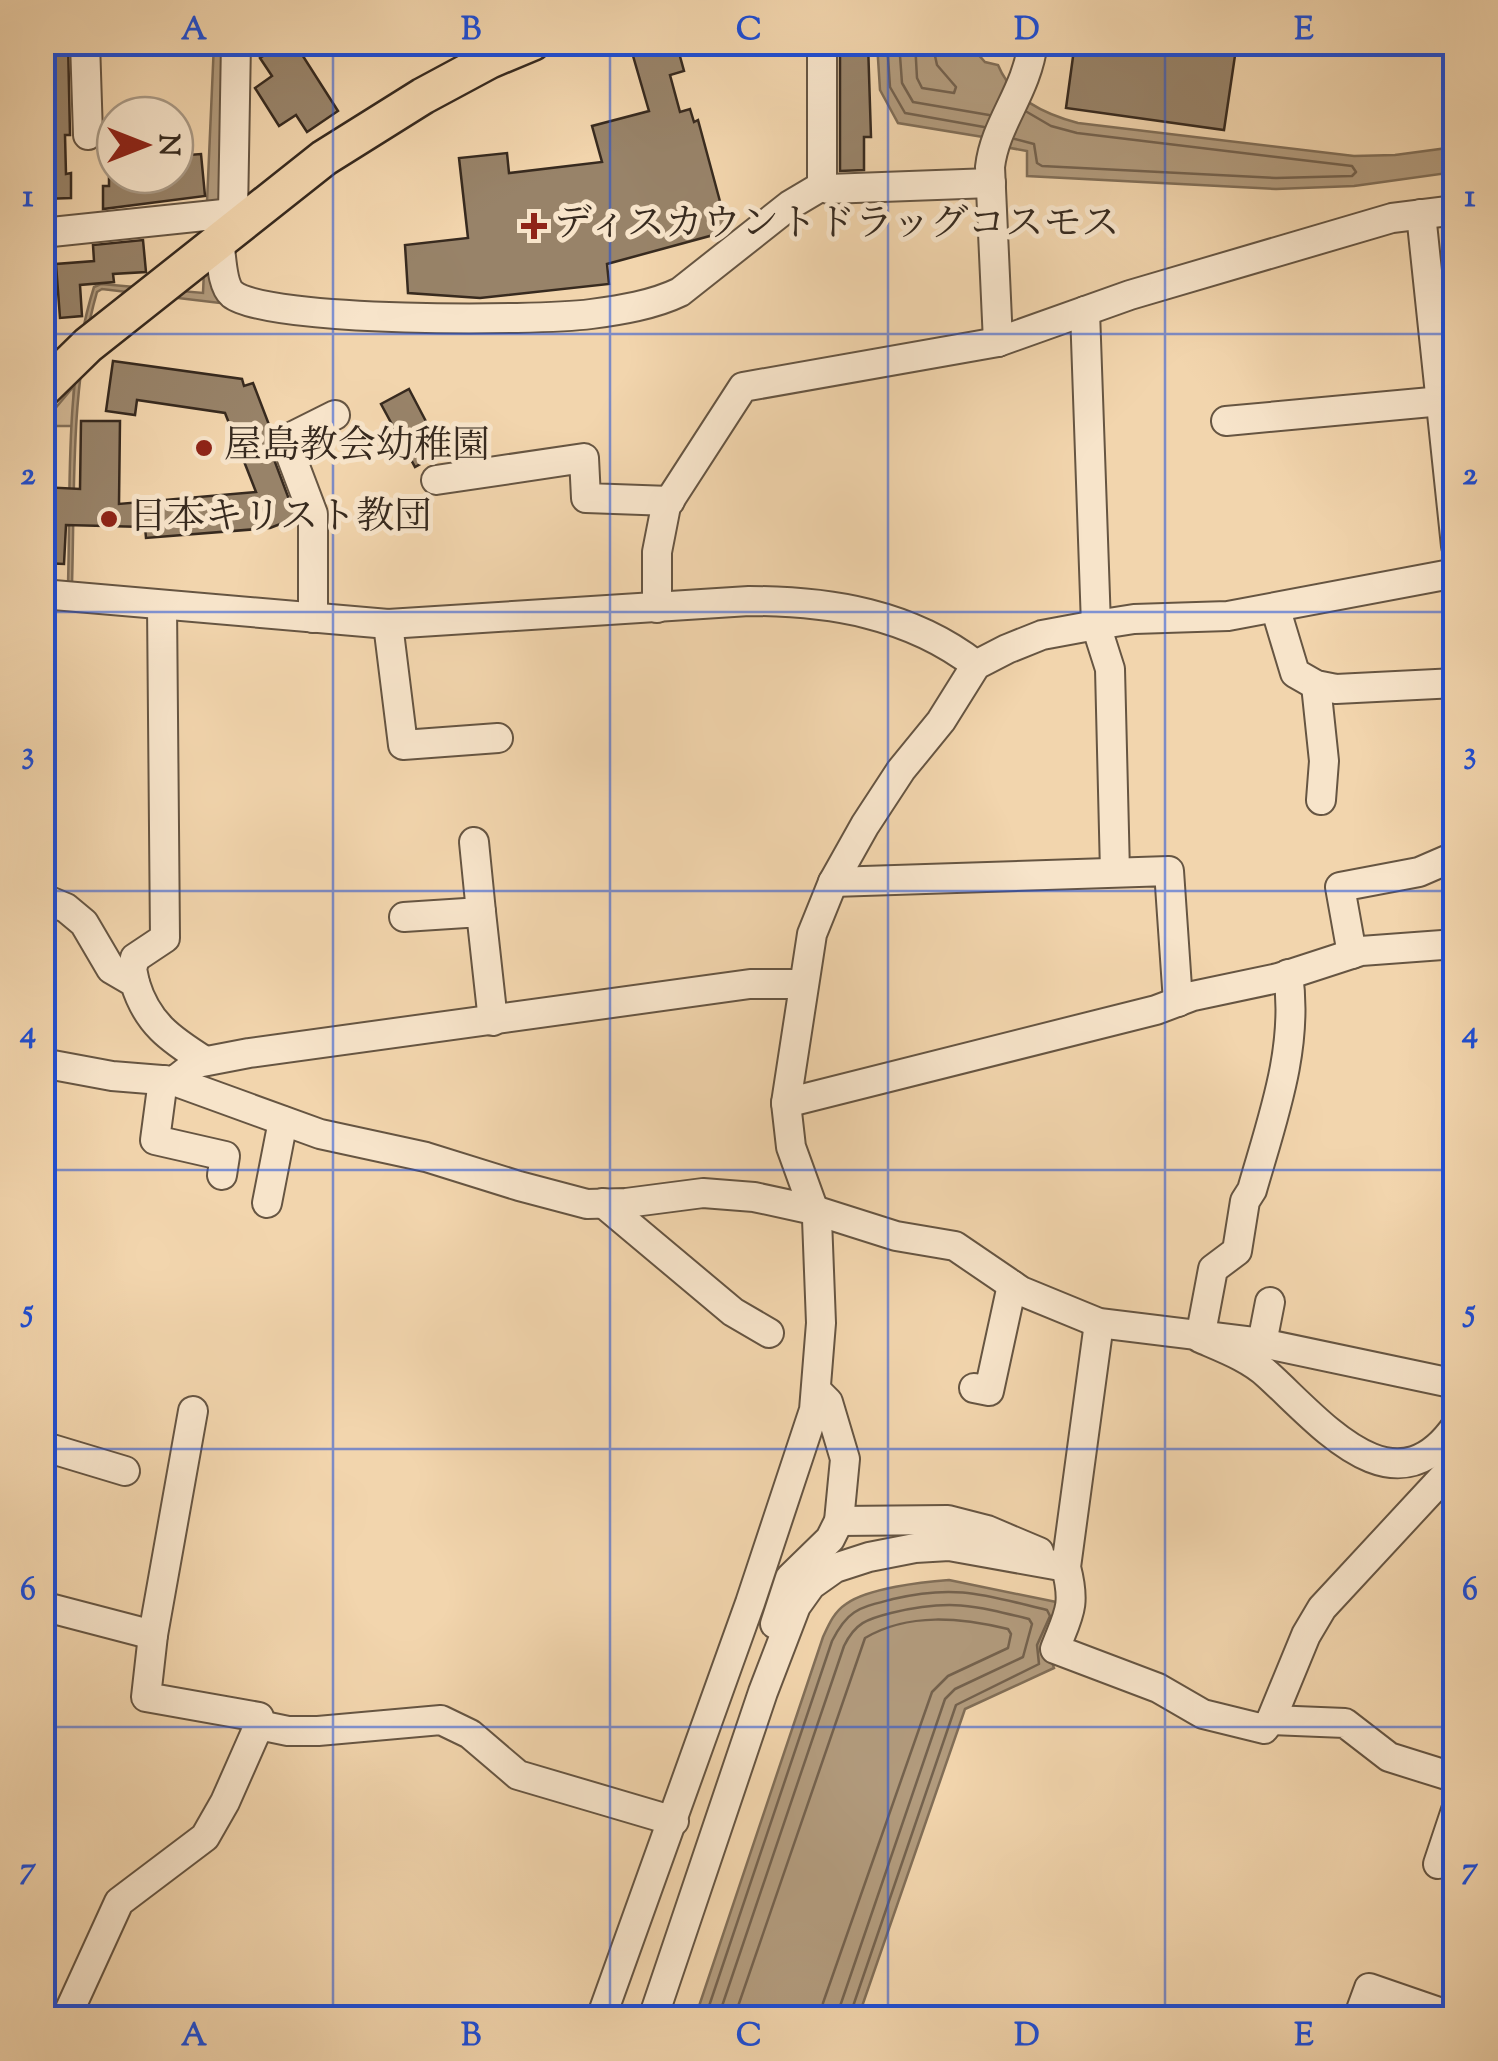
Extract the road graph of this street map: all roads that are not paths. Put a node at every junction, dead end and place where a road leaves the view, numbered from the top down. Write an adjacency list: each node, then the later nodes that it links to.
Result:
1 (84, 42): 7 (street)
2 (236, 42): 12 (street)
3 (532, 42): 6 (main road)
4 (822, 42): 9 (street)
5 (1033, 42): 8 (street)
6 (485, 52): 12 (main road)
7 (88, 135)
8 (991, 183): 9 (street); 15 (street)
9 (822, 186): 12 (street)
10 (1456, 210): 11 (street)
11 (1422, 214): 14 (street); 16 (street)
12 (231, 226): 13 (street); 17 (main road)
13 (42, 233)
14 (1085, 311): 15 (street); 32 (street)
15 (998, 342): 23 (street)
16 (1447, 357): 18 (street)
17 (42, 390)
18 (1442, 402): 20 (street); 21 (street)
19 (335, 415): 30 (street)
20 (1226, 422)
21 (1451, 444): 24 (street)
22 (436, 480): 23 (street)
23 (670, 501): 28 (street)
24 (1456, 546)
25 (1456, 573): 29 (street)
26 (42, 594): 27 (street)
27 (162, 605): 30 (street); 48 (street)
28 (657, 608): 31 (street); 33 (street)
29 (1276, 610): 32 (street); 35 (street)
30 (313, 618): 31 (street)
31 (388, 624): 36 (street)
32 (1096, 625): 33 (street); 40 (street)
33 (976, 666): 41 (street)
34 (1456, 683): 35 (street)
35 (1316, 685): 37 (street)
36 (498, 738)
37 (1321, 800)
38 (474, 842): 43 (street)
39 (1456, 856): 46 (street)
40 (1115, 872): 41 (street); 50 (street)
41 (834, 882): 49 (street)
42 (42, 898): 48 (street)
43 (481, 912): 44 (street); 51 (street)
44 (404, 917)
45 (1456, 944): 46 (street)
46 (1352, 954): 47 (street)
47 (1288, 974): 50 (street); 65 (street)
48 (135, 982): 52 (street)
49 (803, 984): 51 (street); 55 (street)
50 (1178, 1002): 55 (street)
51 (493, 1021): 52 (street)
52 (205, 1060): 54 (street)
53 (42, 1063): 54 (street)
54 (169, 1080): 56 (street); 57 (street)
55 (786, 1103): 60 (street)
56 (283, 1121): 58 (street); 59 (street)
57 (222, 1175)
58 (267, 1203)
59 (603, 1203): 60 (street); 64 (street)
60 (814, 1210): 61 (street); 69 (street)
61 (1012, 1285): 63 (street); 68 (street)
62 (1270, 1302): 66 (street)
63 (1099, 1323): 65 (street); 76 (street)
64 (769, 1333)
65 (1200, 1338): 66 (street); 71 (street)
66 (1262, 1343): 67 (street)
67 (1456, 1384)
68 (974, 1388)
69 (816, 1390): 75 (street); 84 (street)
70 (193, 1411): 78 (street)
71 (1456, 1426)
72 (42, 1446): 74 (street)
73 (1456, 1456): 80 (street)
74 (126, 1471)
75 (839, 1521): 76 (street); 79 (street)
76 (1066, 1567): 79 (street); 80 (street)
77 (42, 1606): 78 (street)
78 (154, 1636): 81 (street)
79 (763, 1692): 88 (street)
80 (1271, 1720): 82 (street)
81 (258, 1724): 84 (street); 86 (street)
82 (1456, 1778)
83 (1456, 1810): 85 (street)
84 (674, 1821): 87 (street)
85 (1438, 1864)
86 (69, 2018)
87 (601, 2018)
88 (652, 2018)
89 (1358, 2018): 90 (street)
90 (1456, 2018)

